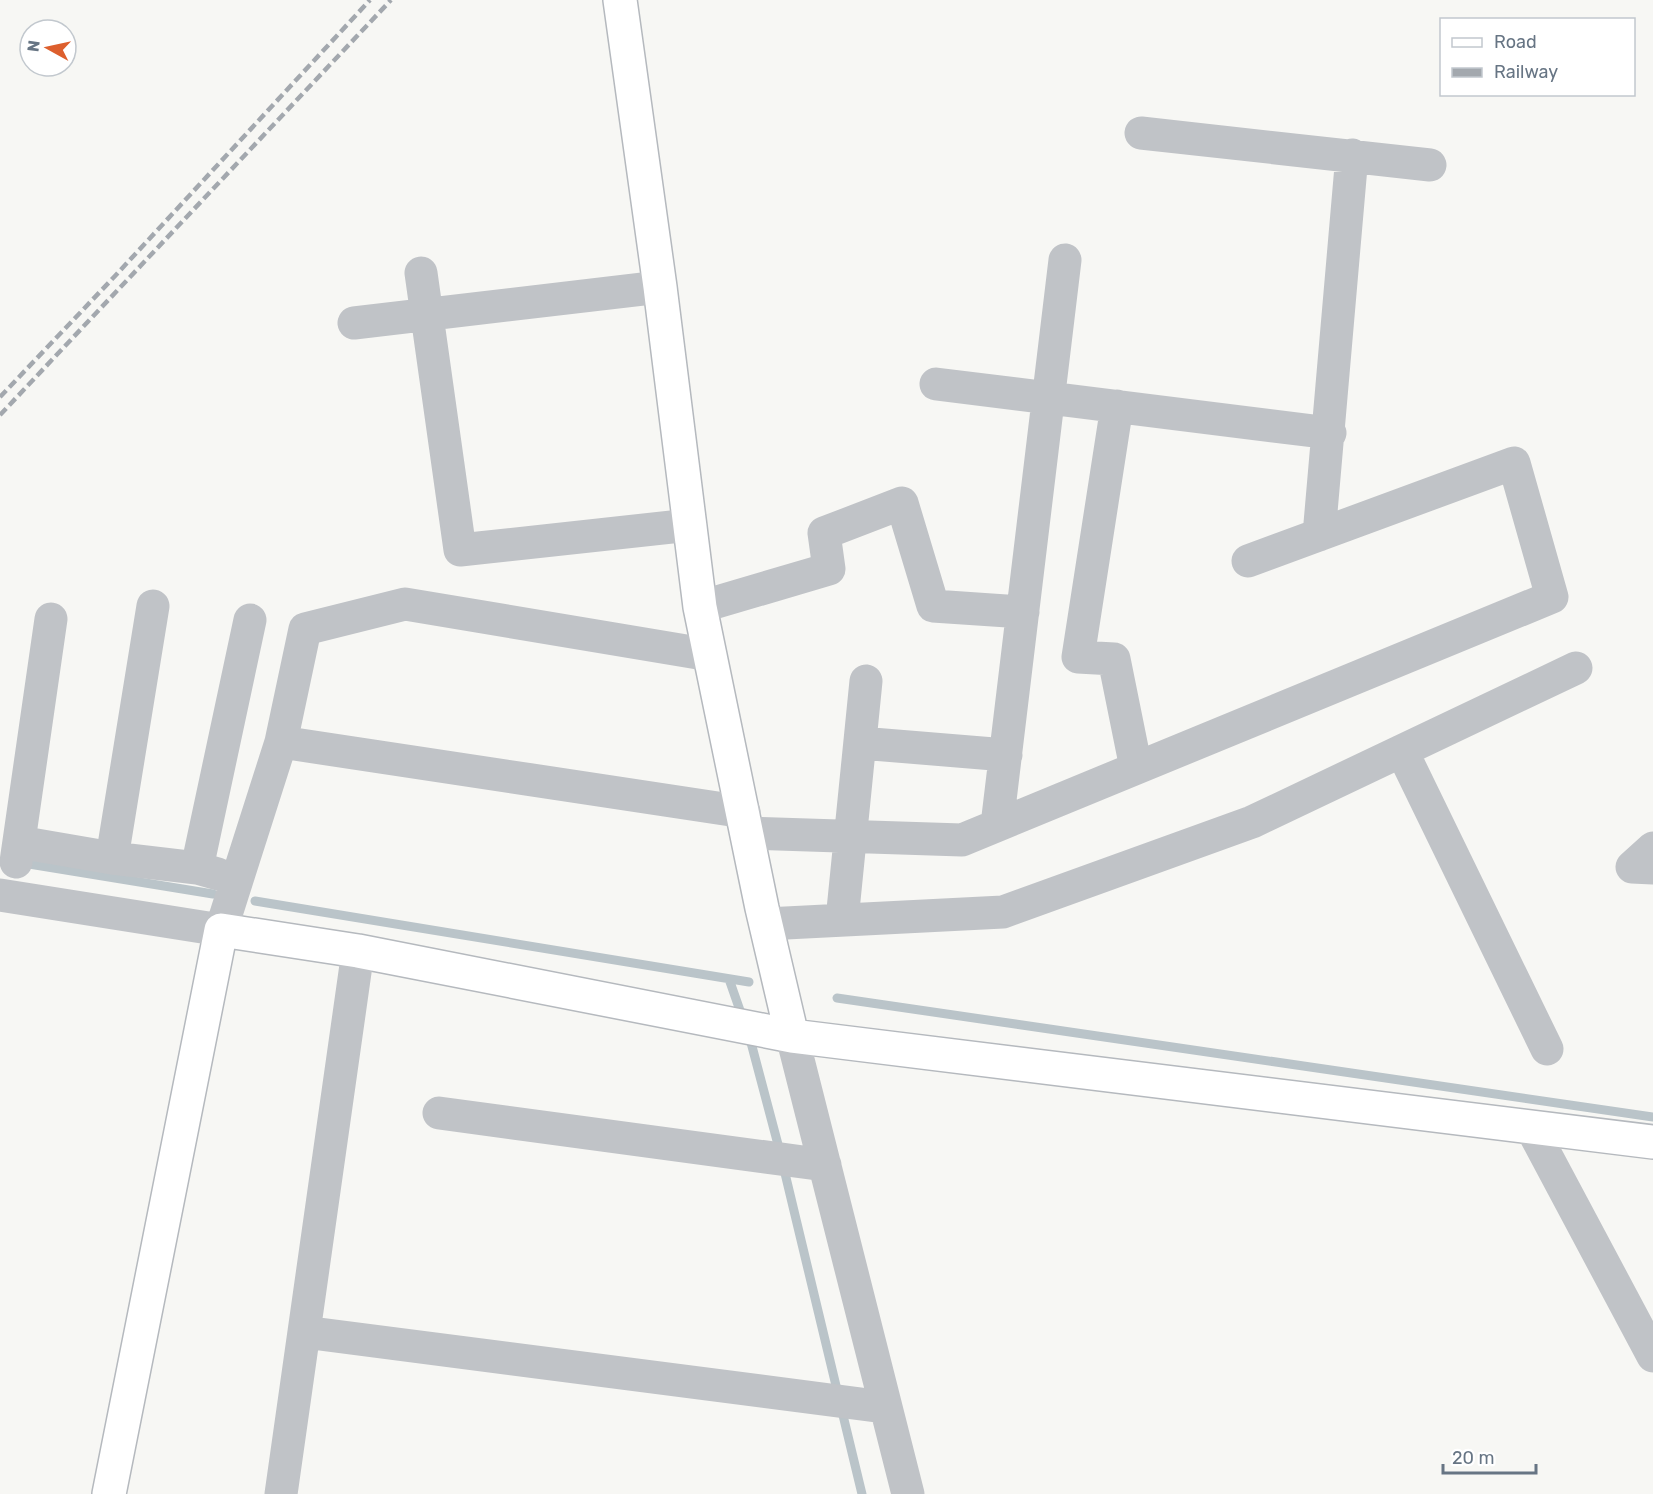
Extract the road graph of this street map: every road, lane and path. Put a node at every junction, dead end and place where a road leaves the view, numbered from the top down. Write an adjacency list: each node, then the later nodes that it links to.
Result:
1 (620, 0): 7 (street)
2 (1141, 133): 3 (street)
3 (1352, 155): 4 (street); 13 (street)
4 (1430, 165)
5 (1065, 260): 11 (street)
6 (421, 273): 8 (street)
7 (660, 287): 8 (street); 14 (street)
8 (427, 315): 9 (street); 14 (street)
9 (354, 323)
10 (936, 384): 11 (street)
11 (1048, 398): 12 (street); 19 (street)
12 (1117, 406): 13 (street); 29 (street)
13 (1330, 433): 15 (street)
14 (690, 525): 18 (street)
15 (1319, 535): 16 (street); 29 (street)
16 (1248, 561)
17 (153, 606): 34 (street)
18 (700, 607): 19 (street); 22 (street)
19 (1023, 612): 28 (street)
20 (51, 619): 34 (street)
21 (250, 620): 35 (street)
22 (710, 655): 25 (street); 30 (street)
23 (1576, 668): 27 (street)
24 (866, 681): 26 (street)
25 (281, 742): 30 (street); 37 (street)
26 (860, 743): 28 (street); 32 (street)
27 (1402, 751): 39 (street); 44 (street)
28 (1006, 755): 31 (street)
29 (1136, 768): 31 (street)
30 (746, 823): 32 (street); 40 (street)
31 (997, 825): 32 (street)
32 (850, 837): 39 (street)
33 (1653, 848): 36 (street)
34 (112, 858): 35 (street)
35 (197, 868): 37 (street)
36 (1653, 868)
37 (237, 879): 41 (street)
38 (0, 895): 41 (street)
39 (842, 920): 40 (street)
40 (766, 924): 43 (street)
41 (221, 930): 42 (street); 52 (street)
42 (358, 951): 43 (street); 49 (street)
43 (792, 1036): 46 (street); 48 (street)
44 (1547, 1049)
45 (439, 1113): 48 (street)
46 (1532, 1129): 47 (street); 50 (street)
47 (1653, 1142)
48 (825, 1165): 51 (street)
49 (304, 1332): 51 (street); 53 (street)
50 (1653, 1356)
51 (884, 1407): 54 (street)
52 (109, 1494)
53 (281, 1494)
54 (908, 1494)

